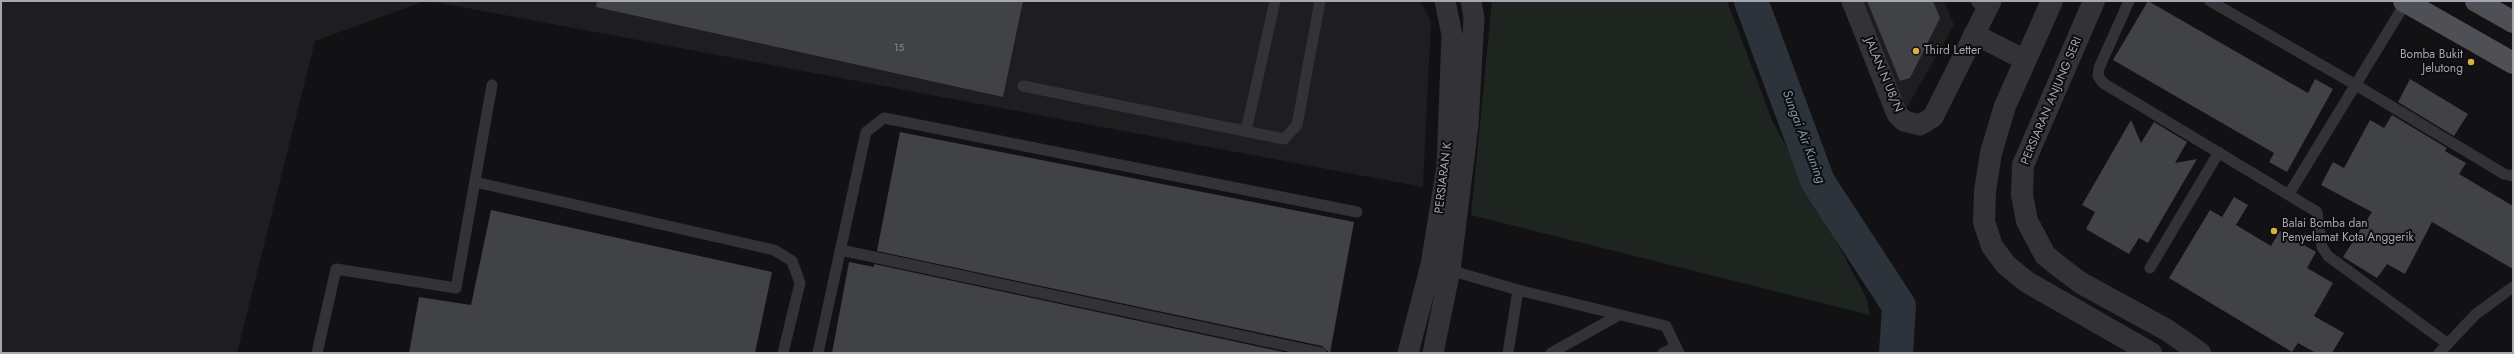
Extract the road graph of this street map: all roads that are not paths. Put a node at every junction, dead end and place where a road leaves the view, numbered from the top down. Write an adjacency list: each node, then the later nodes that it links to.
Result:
1 (1275, 1): 20 (lane)
2 (1320, 1): 20 (lane)
3 (1445, 1): 27 (street, PERSIARAN K)
4 (1471, 1): 27 (street, PERSIARAN K)
5 (1852, 1): 14 (street, JALAN N U8/N)
6 (2052, 1): 15 (street)
7 (2094, 1): 44 (street, PERSIARAN ANJUNG SERI)
8 (2129, 1): 21 (lane)
9 (2210, 1): 18 (lane)
10 (2476, 1): 13 (main road)
11 (2405, 2): 16 (main road); 18 (lane)
12 (1984, 5): 14 (street, JALAN N U8/N)
13 (2513, 22)
14 (1974, 34): 15 (street)
15 (2025, 60): 43 (street)
16 (2513, 63)
17 (492, 85): 23 (lane)
18 (2356, 85): 22 (lane); 24 (lane)
19 (1023, 86): 20 (lane)
20 (1246, 131)
21 (2219, 152): 24 (lane); 28 (lane)
22 (2513, 176)
23 (475, 182): 35 (lane); 36 (lane)
24 (2290, 194): 32 (lane)
25 (1357, 212): 26 (lane)
26 (841, 250): 37 (lane); 38 (lane)
27 (1440, 268): 30 (lane); 39 (street, PERSIARAN K); 40 (street, PERSIARAN K)
28 (2150, 268)
29 (2513, 287): 32 (lane)
30 (1518, 290): 31 (lane); 41 (lane)
31 (1619, 315): 33 (lane); 34 (lane)
32 (2448, 344): 45 (lane)
33 (1677, 350): 42 (lane)
34 (1555, 352)
35 (317, 353)
36 (783, 353)
37 (818, 353)
38 (1321, 353)
39 (1408, 353)
40 (1433, 353)
41 (1508, 353)
42 (1663, 353)
43 (2151, 353)
44 (2200, 353)
45 (2439, 353)

